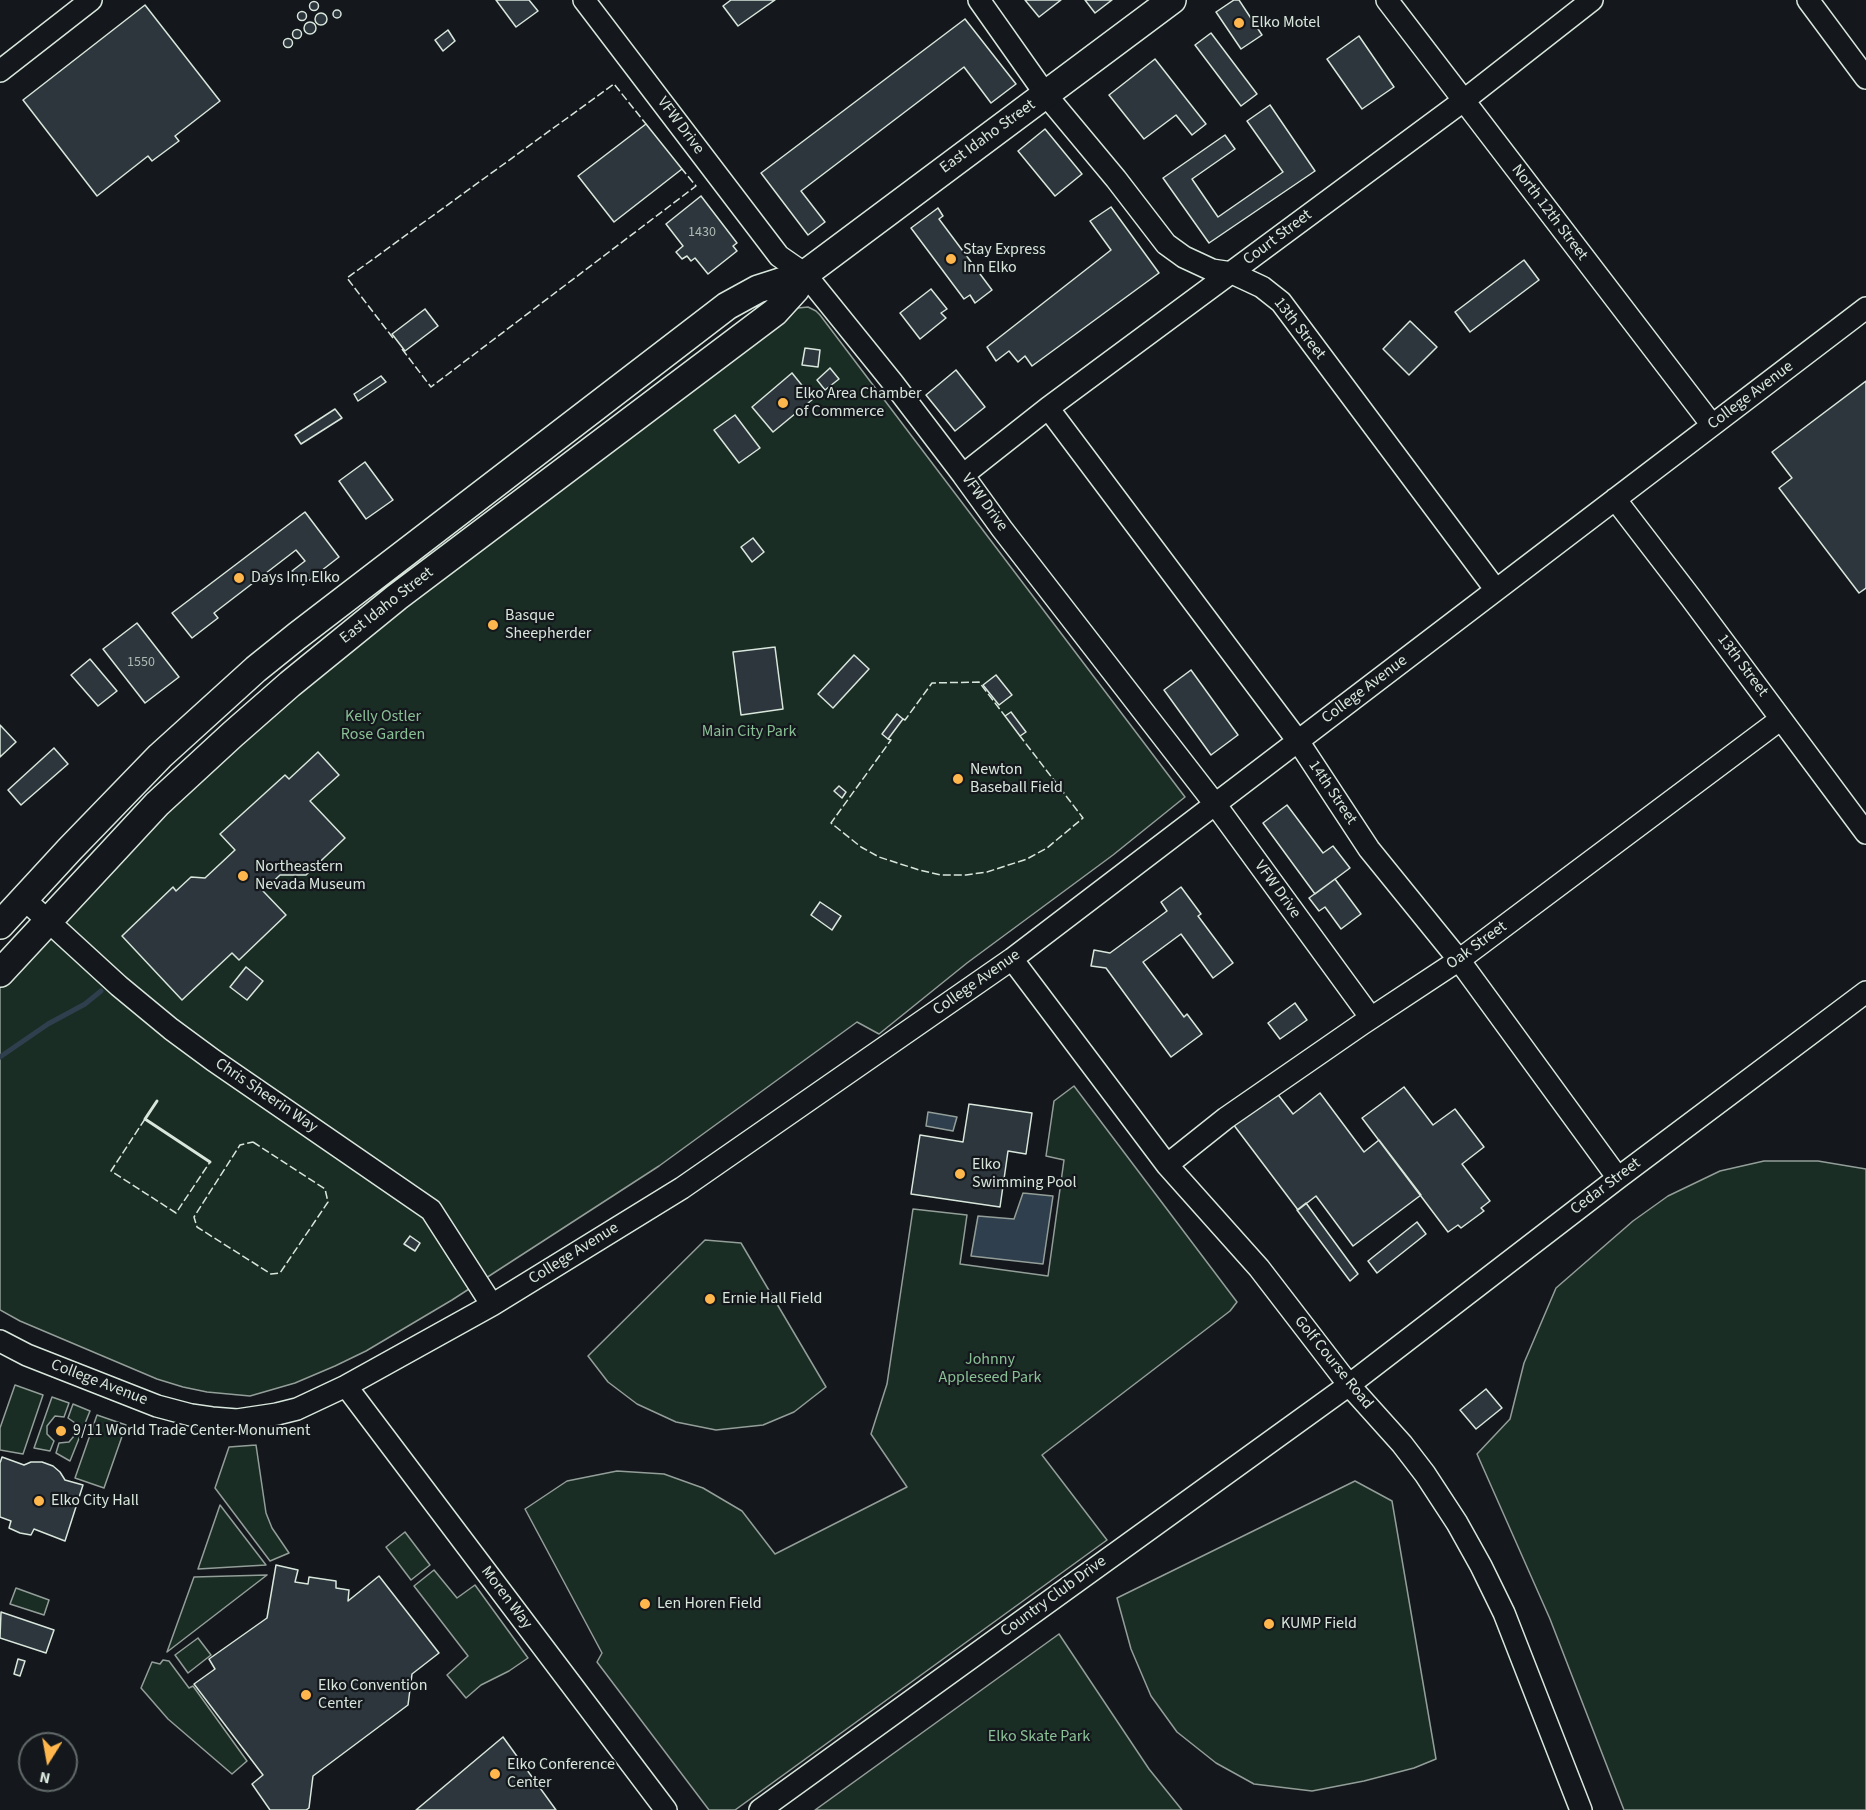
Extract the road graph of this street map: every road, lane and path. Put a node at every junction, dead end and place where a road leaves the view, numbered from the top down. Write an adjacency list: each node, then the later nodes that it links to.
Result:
1 (92, 0): 8 (street)
2 (584, 0): 13 (street, VFW Drive)
3 (979, 0): 10 (street, 13th Street)
4 (1172, 0): 10 (main road, East Idaho Street)
5 (1387, 0): 11 (street, North 12th Street)
6 (1592, 0): 11 (street, Court Street)
7 (1808, 0): 9 (street)
8 (0, 70)
9 (1866, 78)
10 (1046, 95): 12 (street, 13th Street); 13 (main road, East Idaho Street)
11 (1463, 101): 12 (street, Court Street); 16 (street, North 12th Street)
12 (1232, 273): 15 (street, Court Street); 19 (street, 13th Street)
13 (805, 274): 17 (street, VFW Drive); 24 (main road, East Idaho Street); 25 (main road, East Idaho Street)
14 (1866, 308): 16 (street, College Avenue)
15 (1048, 408): 17 (street, Court Street); 21 (street, 14th Street)
16 (1712, 425): 18 (street, College Avenue)
17 (963, 474): 22 (street, VFW Drive)
18 (1615, 500): 19 (street, College Avenue); 20 (street, 13th Street)
19 (1496, 590): 21 (street, College Avenue)
20 (1781, 719): 23 (street, 13th Street); 28 (street, Oak Street)
21 (1298, 741): 22 (street, College Avenue); 28 (street, 14th Street)
22 (1215, 804): 27 (street, College Avenue); 31 (street, VFW Drive)
23 (1866, 833)
24 (24, 899): 25 (street, Chris Sheerin Way); 26 (main road, East Idaho Street)
25 (47, 921): 29 (main road, East Idaho Street); 34 (street, Chris Sheerin Way)
26 (0, 925)
27 (1012, 959): 32 (street, Golf Course Road); 34 (street, College Avenue)
28 (1459, 960): 31 (street, Oak Street); 33 (street, 14th Street)
29 (0, 973)
30 (1866, 992): 33 (street, Cedar Street)
31 (1371, 1018): 32 (street, Oak Street)
32 (1167, 1165): 36 (street, Golf Course Road)
33 (1618, 1178): 36 (street, Cedar Street)
34 (492, 1305): 37 (street, College Avenue)
35 (0, 1341): 37 (street, College Avenue)
36 (1349, 1385): 39 (street, Country Club Drive); 40 (street, Golf Course Road)
37 (346, 1386): 38 (street, Moren Way)
38 (666, 1810)
39 (760, 1810)
40 (1581, 1810)

